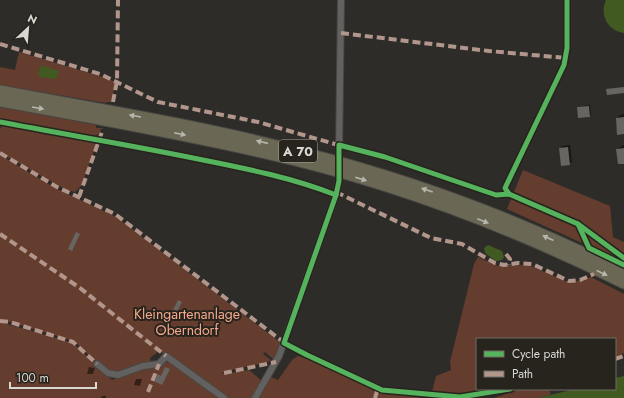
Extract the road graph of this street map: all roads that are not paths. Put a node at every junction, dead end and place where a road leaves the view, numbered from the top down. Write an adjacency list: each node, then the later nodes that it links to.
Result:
1 (341, 0): 4 (street)
2 (0, 91): 6 (highway, A 70, one-way to 2)
3 (0, 101): 6 (highway, A 70, one-way to 6)
4 (339, 154)
5 (339, 181): 11 (street)
6 (582, 258): 7 (highway, A 70); 8 (highway, A 70, one-way to 8)
7 (624, 272)
8 (624, 283)
9 (97, 364): 10 (street)
10 (224, 398)
11 (255, 398)

